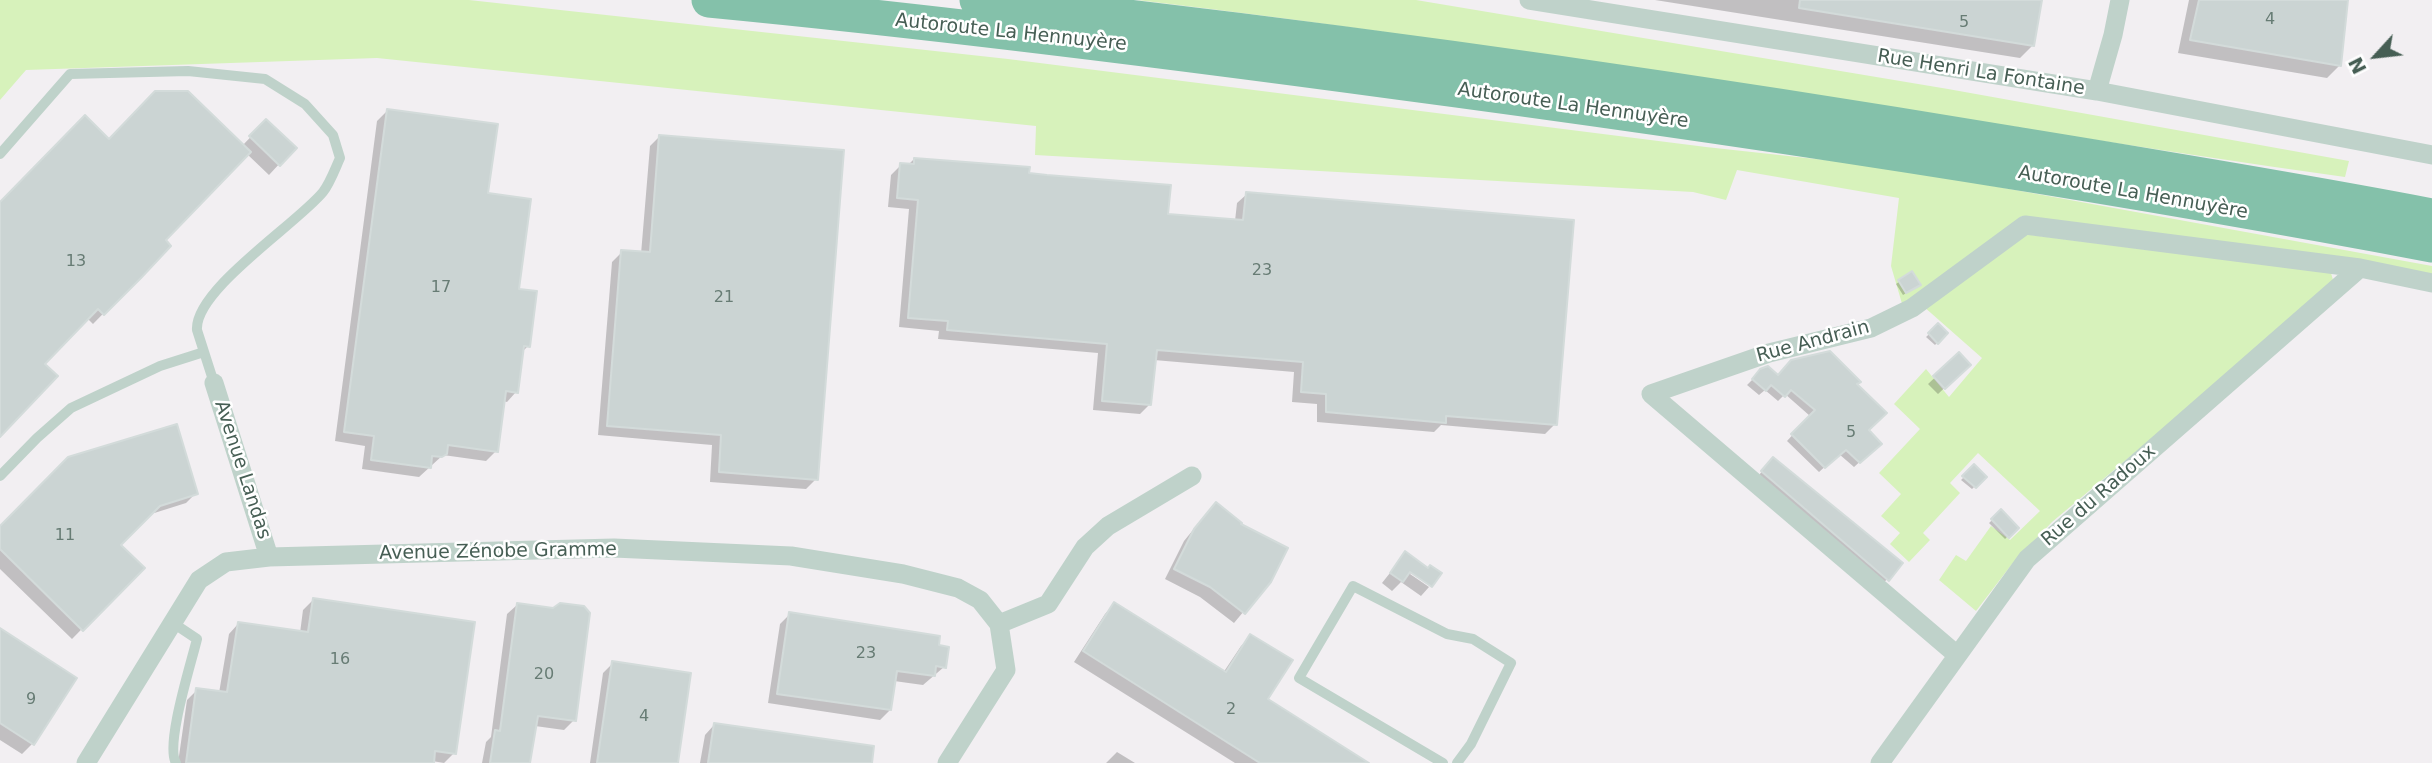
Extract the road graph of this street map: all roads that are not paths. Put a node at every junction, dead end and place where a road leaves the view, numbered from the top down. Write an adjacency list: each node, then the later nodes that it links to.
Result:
1 (709, 0): 9 (highway, Autoroute La Hennuyère)
2 (976, 0): 8 (highway, Autoroute La Hennuyère)
3 (2120, 0): 5 (street)
4 (1537, 1): 5 (street, Rue Henri La Fontaine)
5 (2097, 91): 7 (street, Rue Henri La Fontaine)
6 (0, 154): 12 (lane)
7 (2432, 155)
8 (2432, 216)
9 (2432, 246)
10 (2360, 268): 11 (street, Rue Andrain); 19 (street, Rue du Radoux); 19 (street, Rue Andrain)
11 (2432, 283)
12 (204, 352): 13 (lane); 14 (lane)
13 (214, 383): 16 (street, Avenue Landas)
14 (0, 476)
15 (1192, 476): 18 (street)
16 (269, 557): 17 (street, Avenue Zénobe Gramme); 18 (street, Avenue Zénobe Gramme)
17 (173, 623): 20 (street, Avenue Zénobe Gramme); 21 (lane)
18 (999, 624): 22 (street)
19 (1957, 655): 25 (street, Rue du Radoux)
20 (86, 763)
21 (176, 763)
22 (947, 763)
23 (1443, 763): 24 (lane)
24 (1457, 763)
25 (1880, 763)

